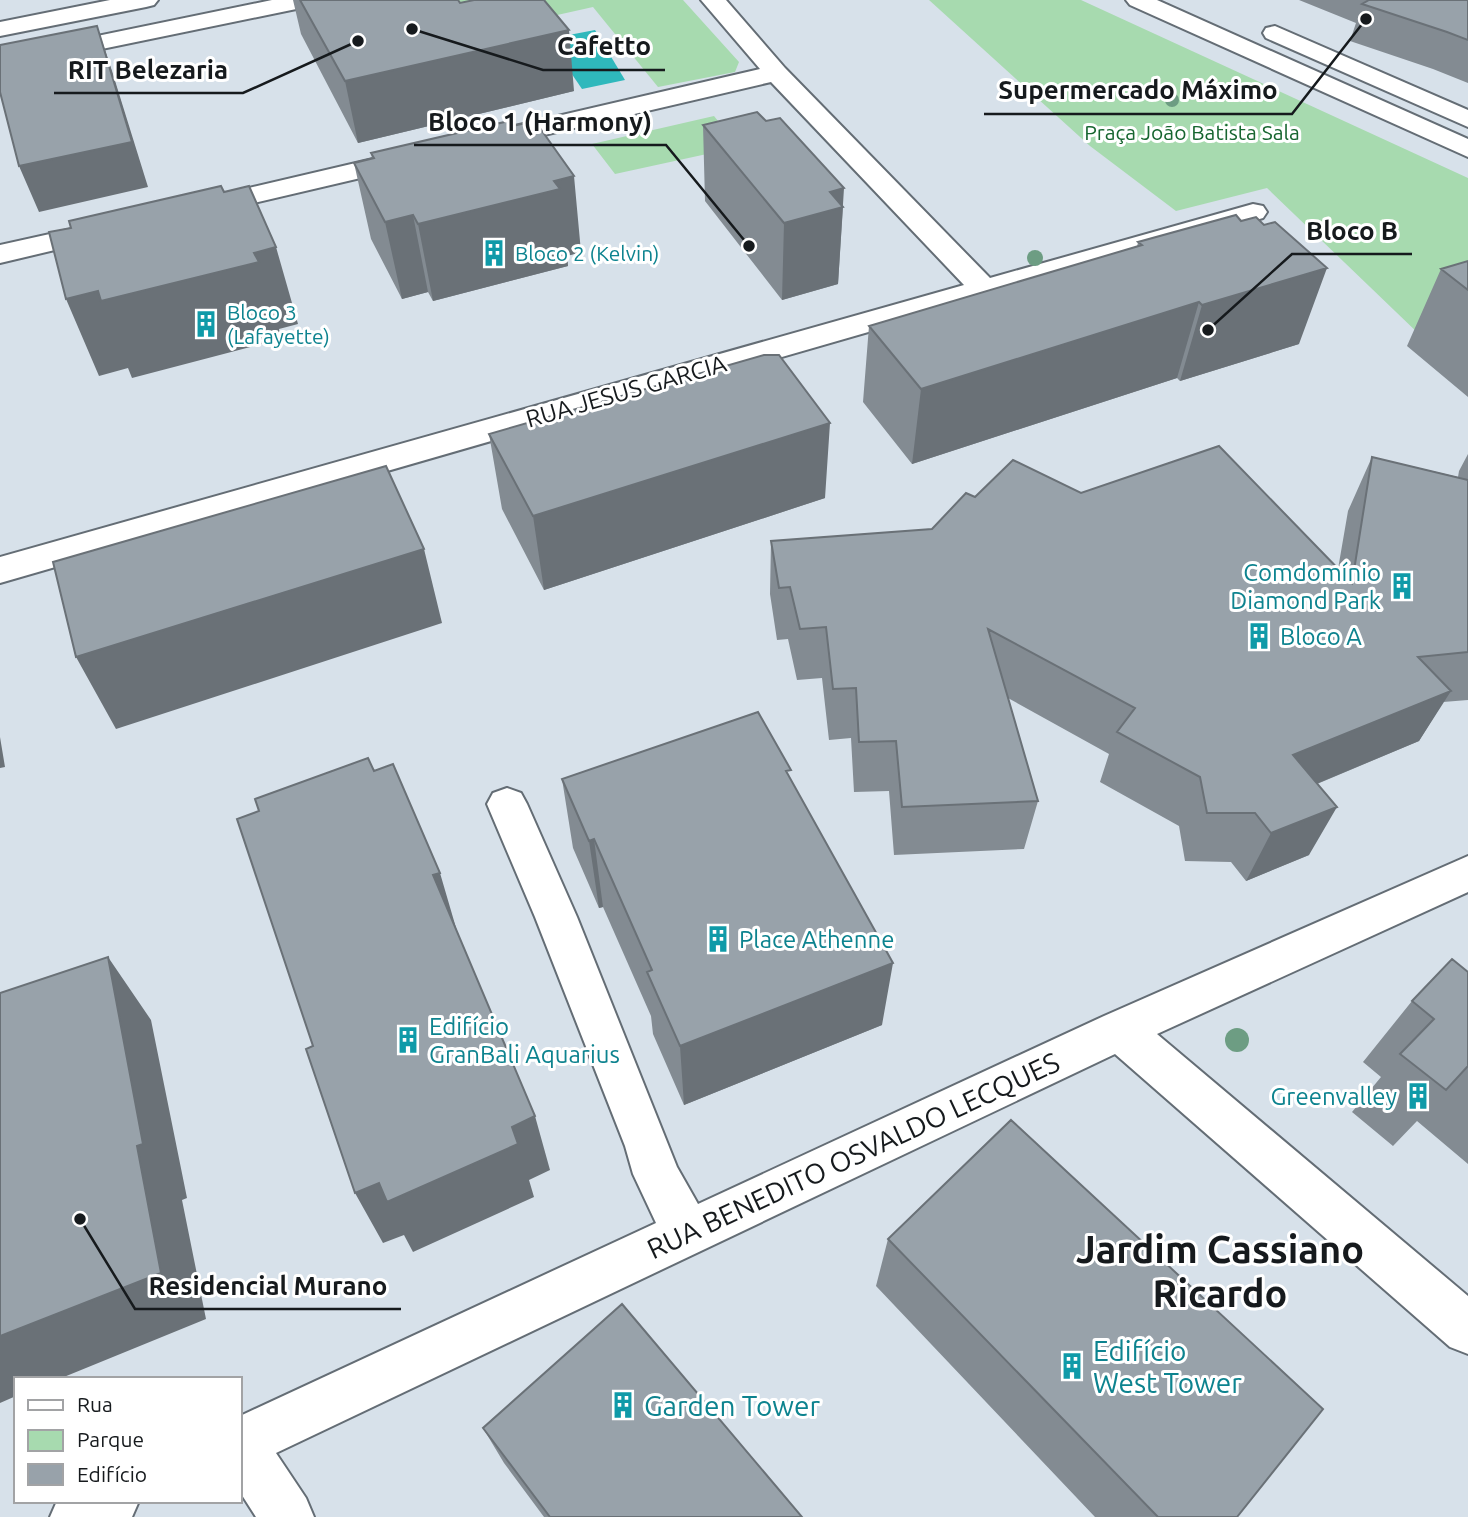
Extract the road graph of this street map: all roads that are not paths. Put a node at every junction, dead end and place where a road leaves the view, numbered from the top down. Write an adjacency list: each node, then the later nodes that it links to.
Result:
1 (146, 0): 6 (street)
2 (306, 0): 7 (street)
3 (713, 0): 8 (street)
4 (1138, 0): 11 (street)
5 (1252, 23): 9 (street)
6 (0, 29)
7 (0, 63)
8 (776, 73): 10 (street); 17 (street)
9 (1468, 119)
10 (463, 146)
11 (1468, 149)
12 (436, 152): 14 (street)
13 (1253, 212): 17 (street, RUA JESUS GARCIA)
14 (177, 213)
15 (122, 226): 16 (street)
16 (0, 254)
17 (984, 289): 18 (street, RUA JESUS GARCIA)
18 (0, 570)
19 (507, 804): 22 (street)
20 (1468, 873): 21 (street, RUA BENEDITO OSVALDO LECQUES)
21 (1120, 1030): 22 (street, RUA BENEDITO OSVALDO LECQUES); 23 (street)
22 (687, 1233): 24 (street, RUA BENEDITO OSVALDO LECQUES)
23 (1468, 1329)
24 (242, 1443)
25 (242, 1447): 28 (street)
26 (108, 1503): 27 (street)
27 (77, 1517)
28 (287, 1517)

